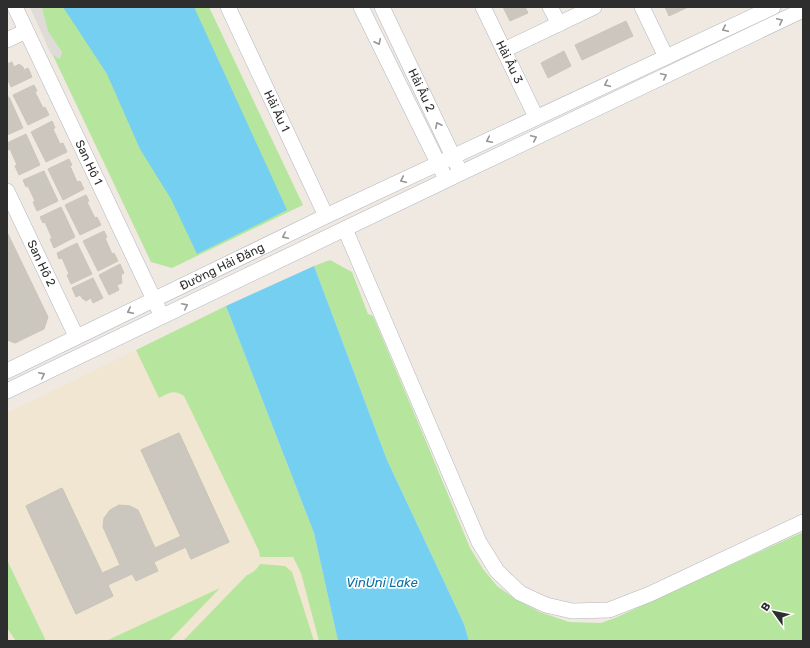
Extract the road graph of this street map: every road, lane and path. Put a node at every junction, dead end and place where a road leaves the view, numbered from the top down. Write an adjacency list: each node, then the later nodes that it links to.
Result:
1 (15, 7): 13 (street, San Hô 1)
2 (228, 7): 24 (street, Hải Âu 1)
3 (361, 7): 20 (street, Hải Âu 2, one-way to 20)
4 (382, 7): 19 (street, Hải Âu 2, one-way to 4)
5 (483, 7): 16 (street, Hải Âu 3)
6 (550, 7): 12 (street)
7 (594, 7): 12 (street)
8 (642, 7): 17 (street)
9 (773, 7): 11 (street, Đường Hải Đăng)
10 (803, 10): 14 (street, Đường Hải Đăng, one-way to 10)
11 (751, 12): 14 (street); 17 (street, Đường Hải Đăng, one-way to 17)
12 (558, 24): 16 (street)
13 (26, 31): 15 (street); 26 (street, San Hô 1)
14 (756, 32): 21 (street, Đường Hải Đăng, one-way to 14)
15 (7, 40)
16 (504, 50): 18 (street, Hải Âu 3)
17 (666, 57): 18 (street, Đường Hải Đăng, one-way to 18)
18 (536, 117): 19 (street, Đường Hải Đăng, one-way to 19)
19 (453, 157): 20 (street, Đường Hải Đăng); 21 (street, Hải Âu 2)
20 (438, 164): 22 (street, Hải Âu 2); 24 (street, Đường Hải Đăng, one-way to 24)
21 (461, 173): 22 (street, Đường Hải Đăng)
22 (447, 180): 25 (street, Đường Hải Đăng)
23 (7, 191): 28 (street, San Hô 2)
24 (326, 216): 26 (street, Đường Hải Đăng, one-way to 26)
25 (345, 229): 27 (street, Đường Hải Đăng, one-way to 25); 31 (street)
26 (154, 299): 27 (street, San Hô 1); 28 (street, Đường Hải Đăng, one-way to 28)
27 (162, 317): 30 (street, Đường Hải Đăng, one-way to 27)
28 (76, 336): 29 (street, Đường Hải Đăng)
29 (7, 371)
30 (7, 391)
31 (803, 522)

